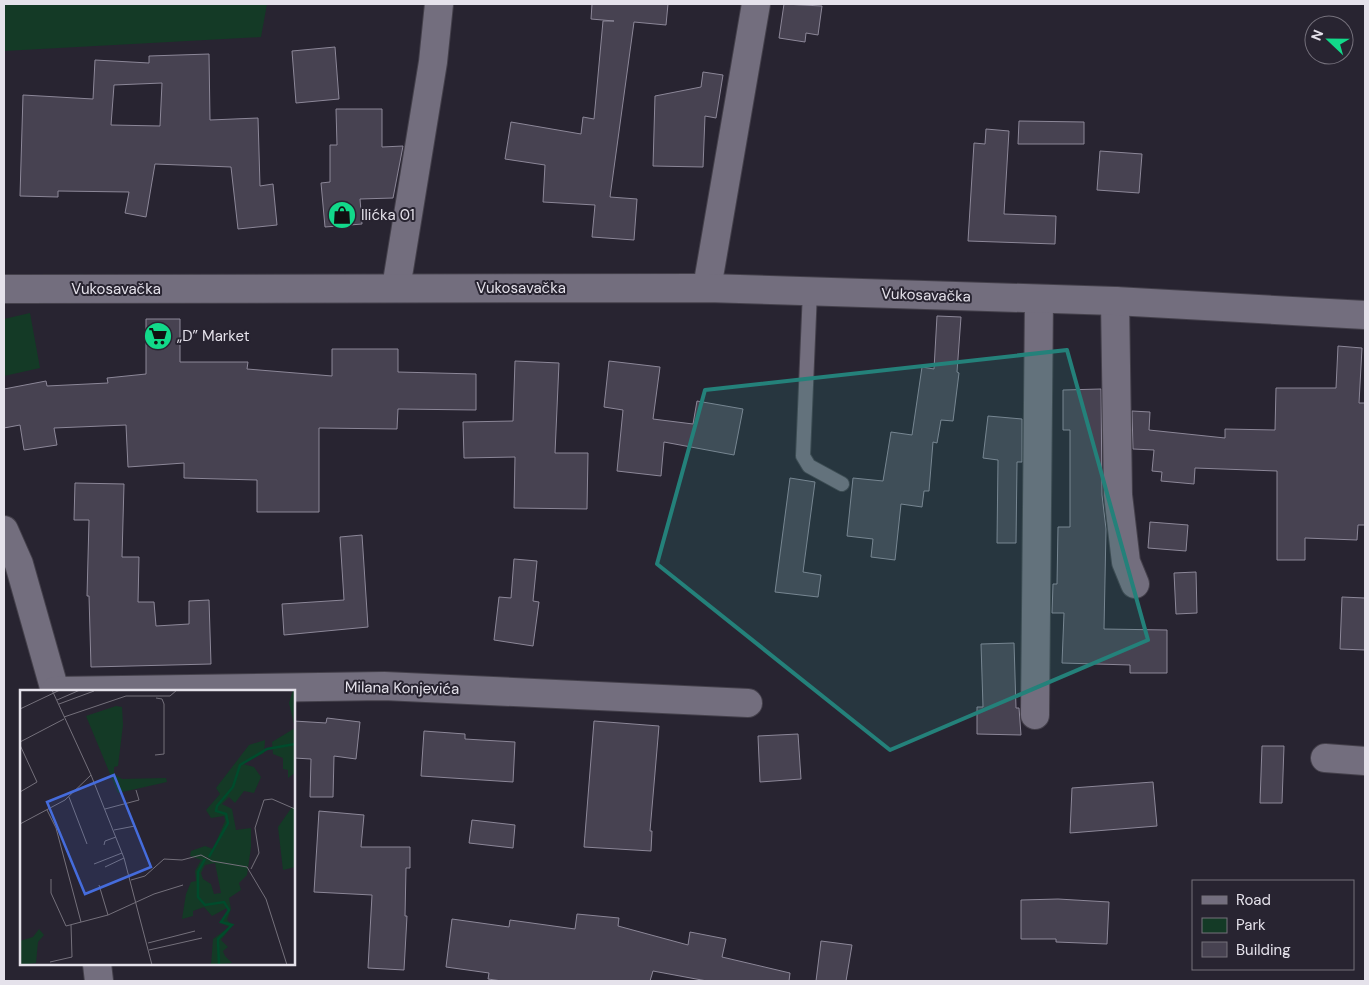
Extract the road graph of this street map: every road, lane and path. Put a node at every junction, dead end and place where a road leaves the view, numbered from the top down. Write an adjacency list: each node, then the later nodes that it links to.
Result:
1 (439, 4): 3 (street)
2 (756, 4): 4 (street)
3 (396, 288): 4 (street, Vukosavačka); 5 (street, Vukosavačka)
4 (707, 288): 6 (street, Vukosavačka)
5 (4, 289)
6 (810, 291): 7 (street, Vukosavačka); 10 (lane)
7 (1039, 299): 8 (street, Vukosavačka); 16 (street)
8 (1115, 301): 9 (street, Vukosavačka); 12 (street)
9 (1365, 315)
10 (842, 484)
11 (4, 530): 13 (street, Milana Konjevića)
12 (1135, 584)
13 (55, 690)
14 (121, 690): 15 (street, Milana Konjevića)
15 (748, 703)
16 (1035, 715)
17 (1325, 758): 18 (street)
18 (1365, 761)
19 (97, 965): 20 (street)
20 (99, 981)

